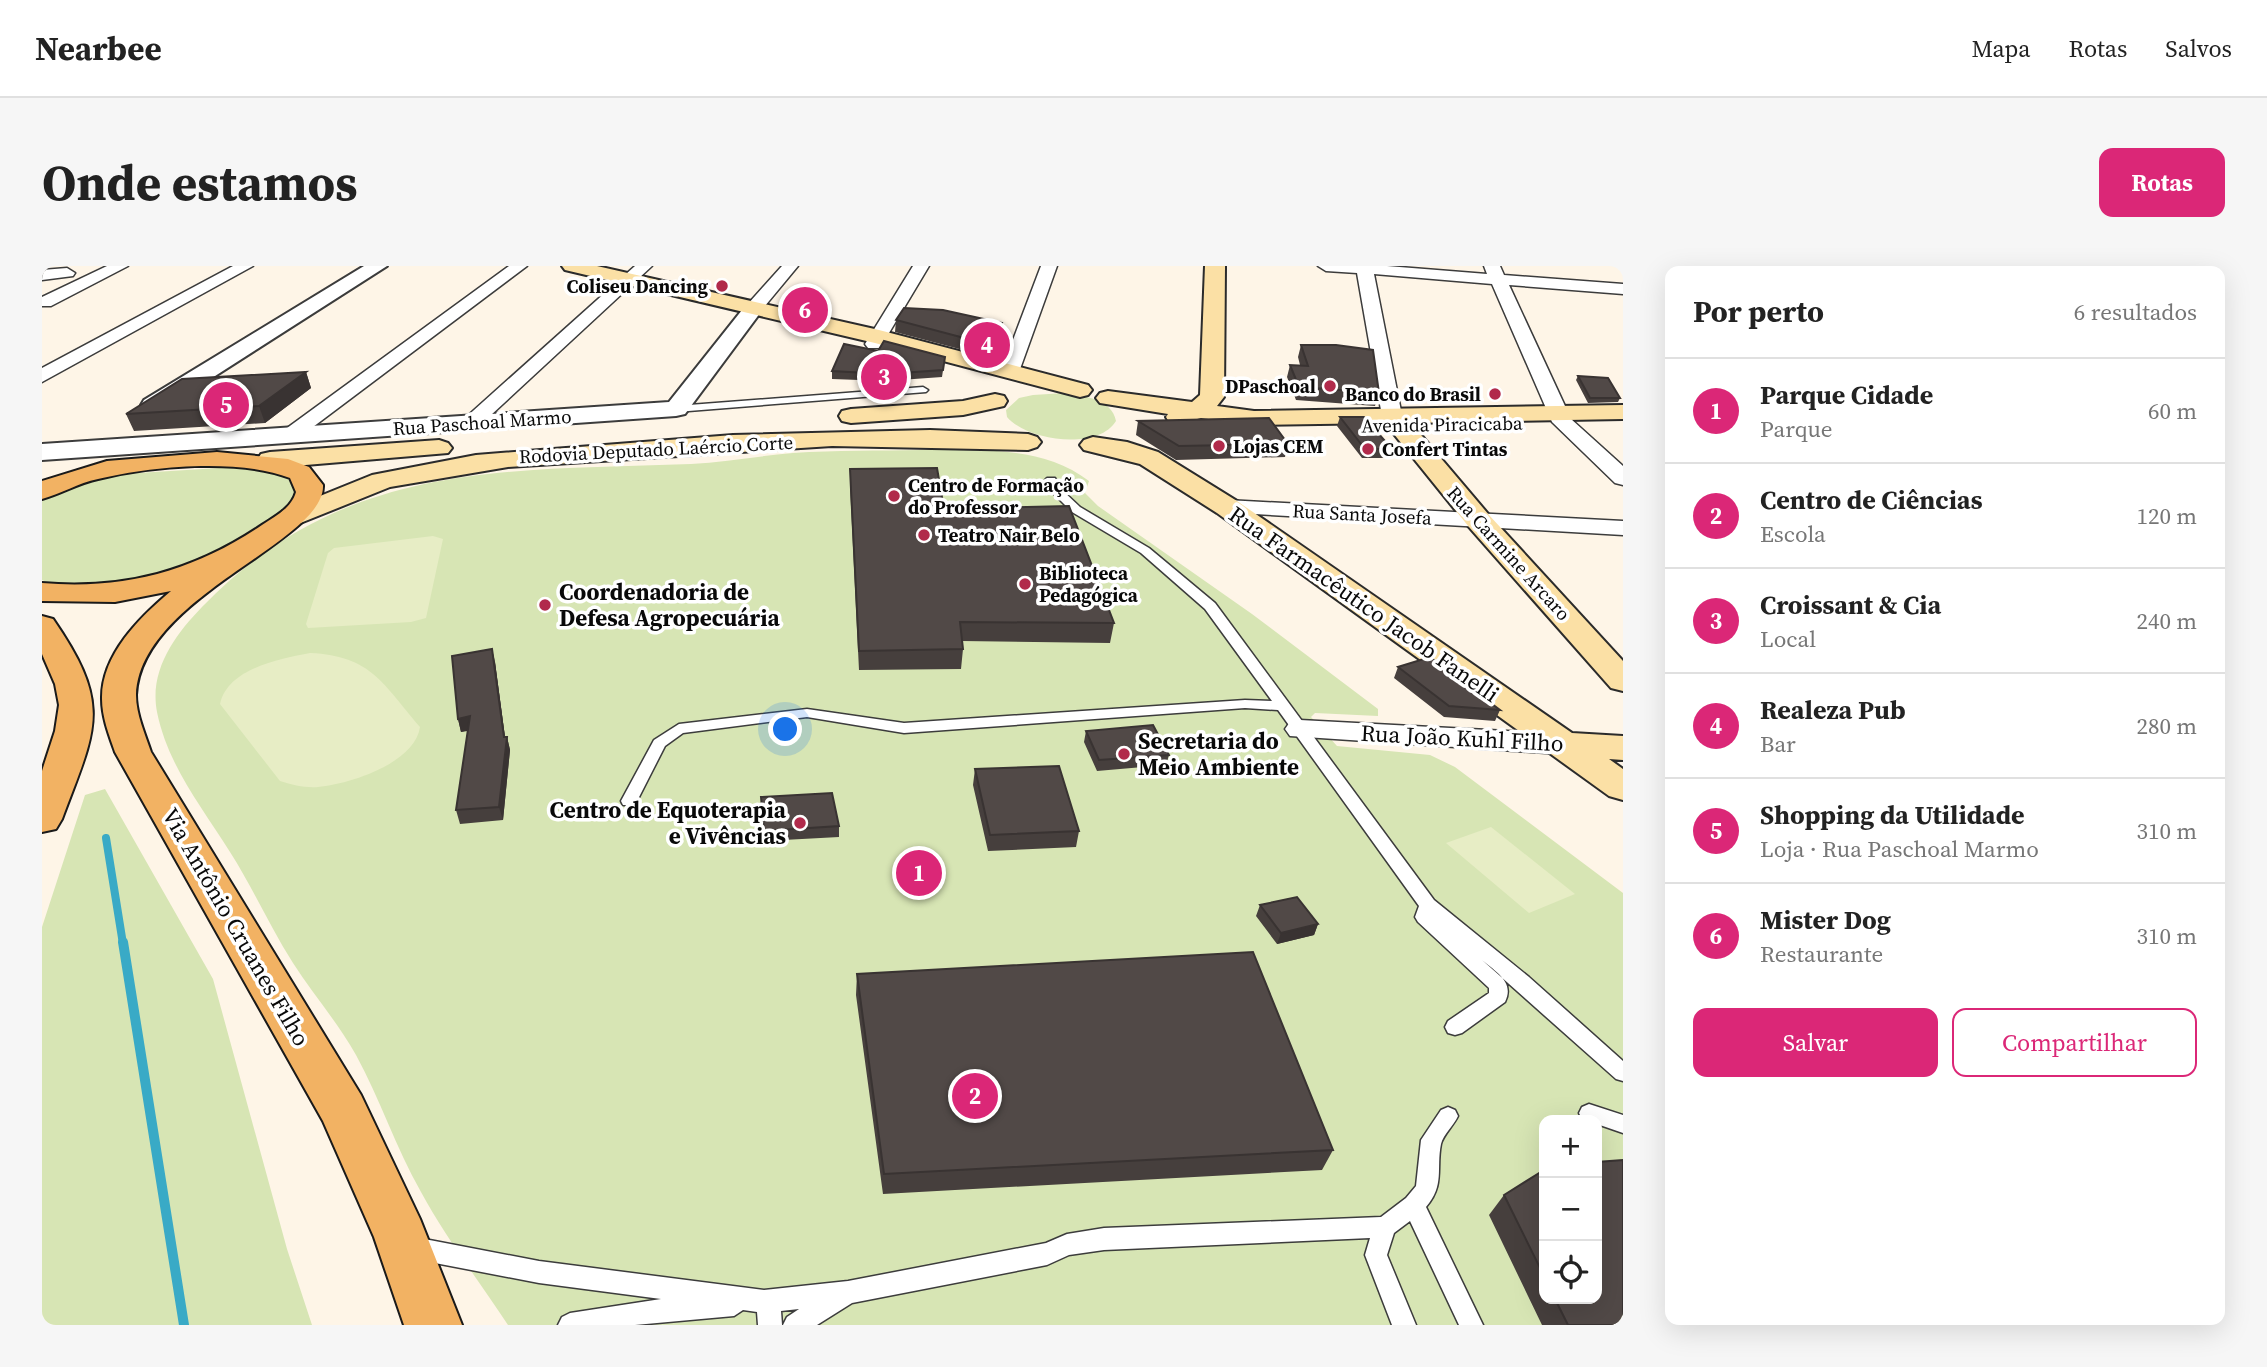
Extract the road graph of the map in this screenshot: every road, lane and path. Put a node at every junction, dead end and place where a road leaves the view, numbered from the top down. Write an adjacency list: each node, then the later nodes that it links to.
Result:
1 (120, 266): 18 (street)
2 (245, 266): 23 (street)
3 (377, 266): 39 (street)
4 (519, 266): 36 (street)
5 (790, 266): 19 (street)
6 (921, 266): 21 (street)
7 (1049, 266): 22 (street)
8 (1197, 266): 20 (main road)
9 (1215, 266): 29 (main road)
10 (1326, 266): 11 (street)
11 (1364, 267): 14 (street); 32 (street)
12 (564, 268): 16 (main road)
13 (70, 270): 15 (street); 18 (street)
14 (1496, 273): 17 (street); 31 (street)
15 (42, 275)
16 (632, 277): 19 (main road); 34 (street)
17 (1623, 289)
18 (44, 304)
19 (750, 313): 21 (main road); 28 (street)
20 (1192, 335)
21 (876, 340): 22 (main road); 26 (main road)
22 (1011, 369): 25 (main road)
23 (42, 376)
24 (923, 390): 28 (lane, Rua Paschoal Marmo)
25 (1080, 390): 26 (main road, Rodovia Deputado Laércio Corte); 27 (main road, Avenida Piracicaba)
26 (1001, 398): 37 (main road, Rodovia Deputado Laércio Corte); 38 (main road)
27 (1108, 398): 29 (main road, Avenida Piracicaba); 38 (main road)
28 (676, 410): 34 (street, Rua Paschoal Marmo)
29 (1164, 412): 32 (main road, Avenida Piracicaba); 38 (main road)
30 (1623, 412): 31 (main road, Avenida Piracicaba)
31 (1560, 417): 32 (main road, Avenida Piracicaba); 33 (main road, Avenida Piracicaba); 44 (street)
32 (1394, 421): 49 (main road, Rua Carmine Arcaro)
33 (1623, 422)
34 (471, 423): 35 (street, Rua Paschoal Marmo)
35 (320, 433): 36 (street, Rua Paschoal Marmo); 37 (main road)
36 (290, 435): 39 (street, Rua Paschoal Marmo)
37 (499, 444): 41 (main road, Rodovia Deputado Laércio Corte)
38 (1072, 444): 47 (main road, Rua Farmacêutico Jacob Fanelli); 48 (main road, Rodovia Deputado Laércio Corte)
39 (83, 449): 40 (street, Rua Paschoal Marmo)
40 (42, 452)
41 (270, 460): 42 (main road); 48 (main road)
42 (106, 469): 43 (main road); 46 (main road)
43 (42, 473)
44 (1623, 478)
45 (1051, 480): 55 (lane)
46 (42, 491)
47 (1227, 507): 49 (street, Rua Santa Josefa); 57 (main road, Rua Farmacêutico Jacob Fanelli)
48 (293, 517): 51 (main road)
49 (1479, 521): 50 (street, Rua Santa Josefa); 54 (main road, Rua Carmine Arcaro)
50 (1623, 528)
51 (233, 558): 52 (main road); 70 (main road, Via Antônio Cruanes Filho)
52 (42, 592)
53 (42, 626): 61 (main road)
54 (1623, 681)
55 (1281, 706): 56 (lane); 60 (lane)
56 (1300, 729): 57 (street, Rua João Kuhl Filho); 62 (lane)
57 (1561, 744): 58 (main road, Rua João Kuhl Filho); 59 (main road, Rua Farmacêutico Jacob Fanelli)
58 (1623, 748)
59 (1623, 788)
60 (629, 801)
61 (42, 819)
62 (1428, 905): 63 (lane); 64 (lane)
63 (1455, 1027)
64 (1623, 1073)
65 (1588, 1113): 67 (lane)
66 (1448, 1116): 68 (lane)
67 (1623, 1124)
68 (1414, 1205): 69 (lane); 77 (lane)
69 (1385, 1227): 71 (lane); 76 (lane)
70 (405, 1247): 72 (lane); 73 (main road, Via Antônio Cruanes Filho)
71 (848, 1292): 72 (lane); 75 (lane)
72 (769, 1313): 74 (lane)
73 (433, 1325)
74 (570, 1325)
75 (795, 1325)
76 (1404, 1325)
77 (1471, 1325)

